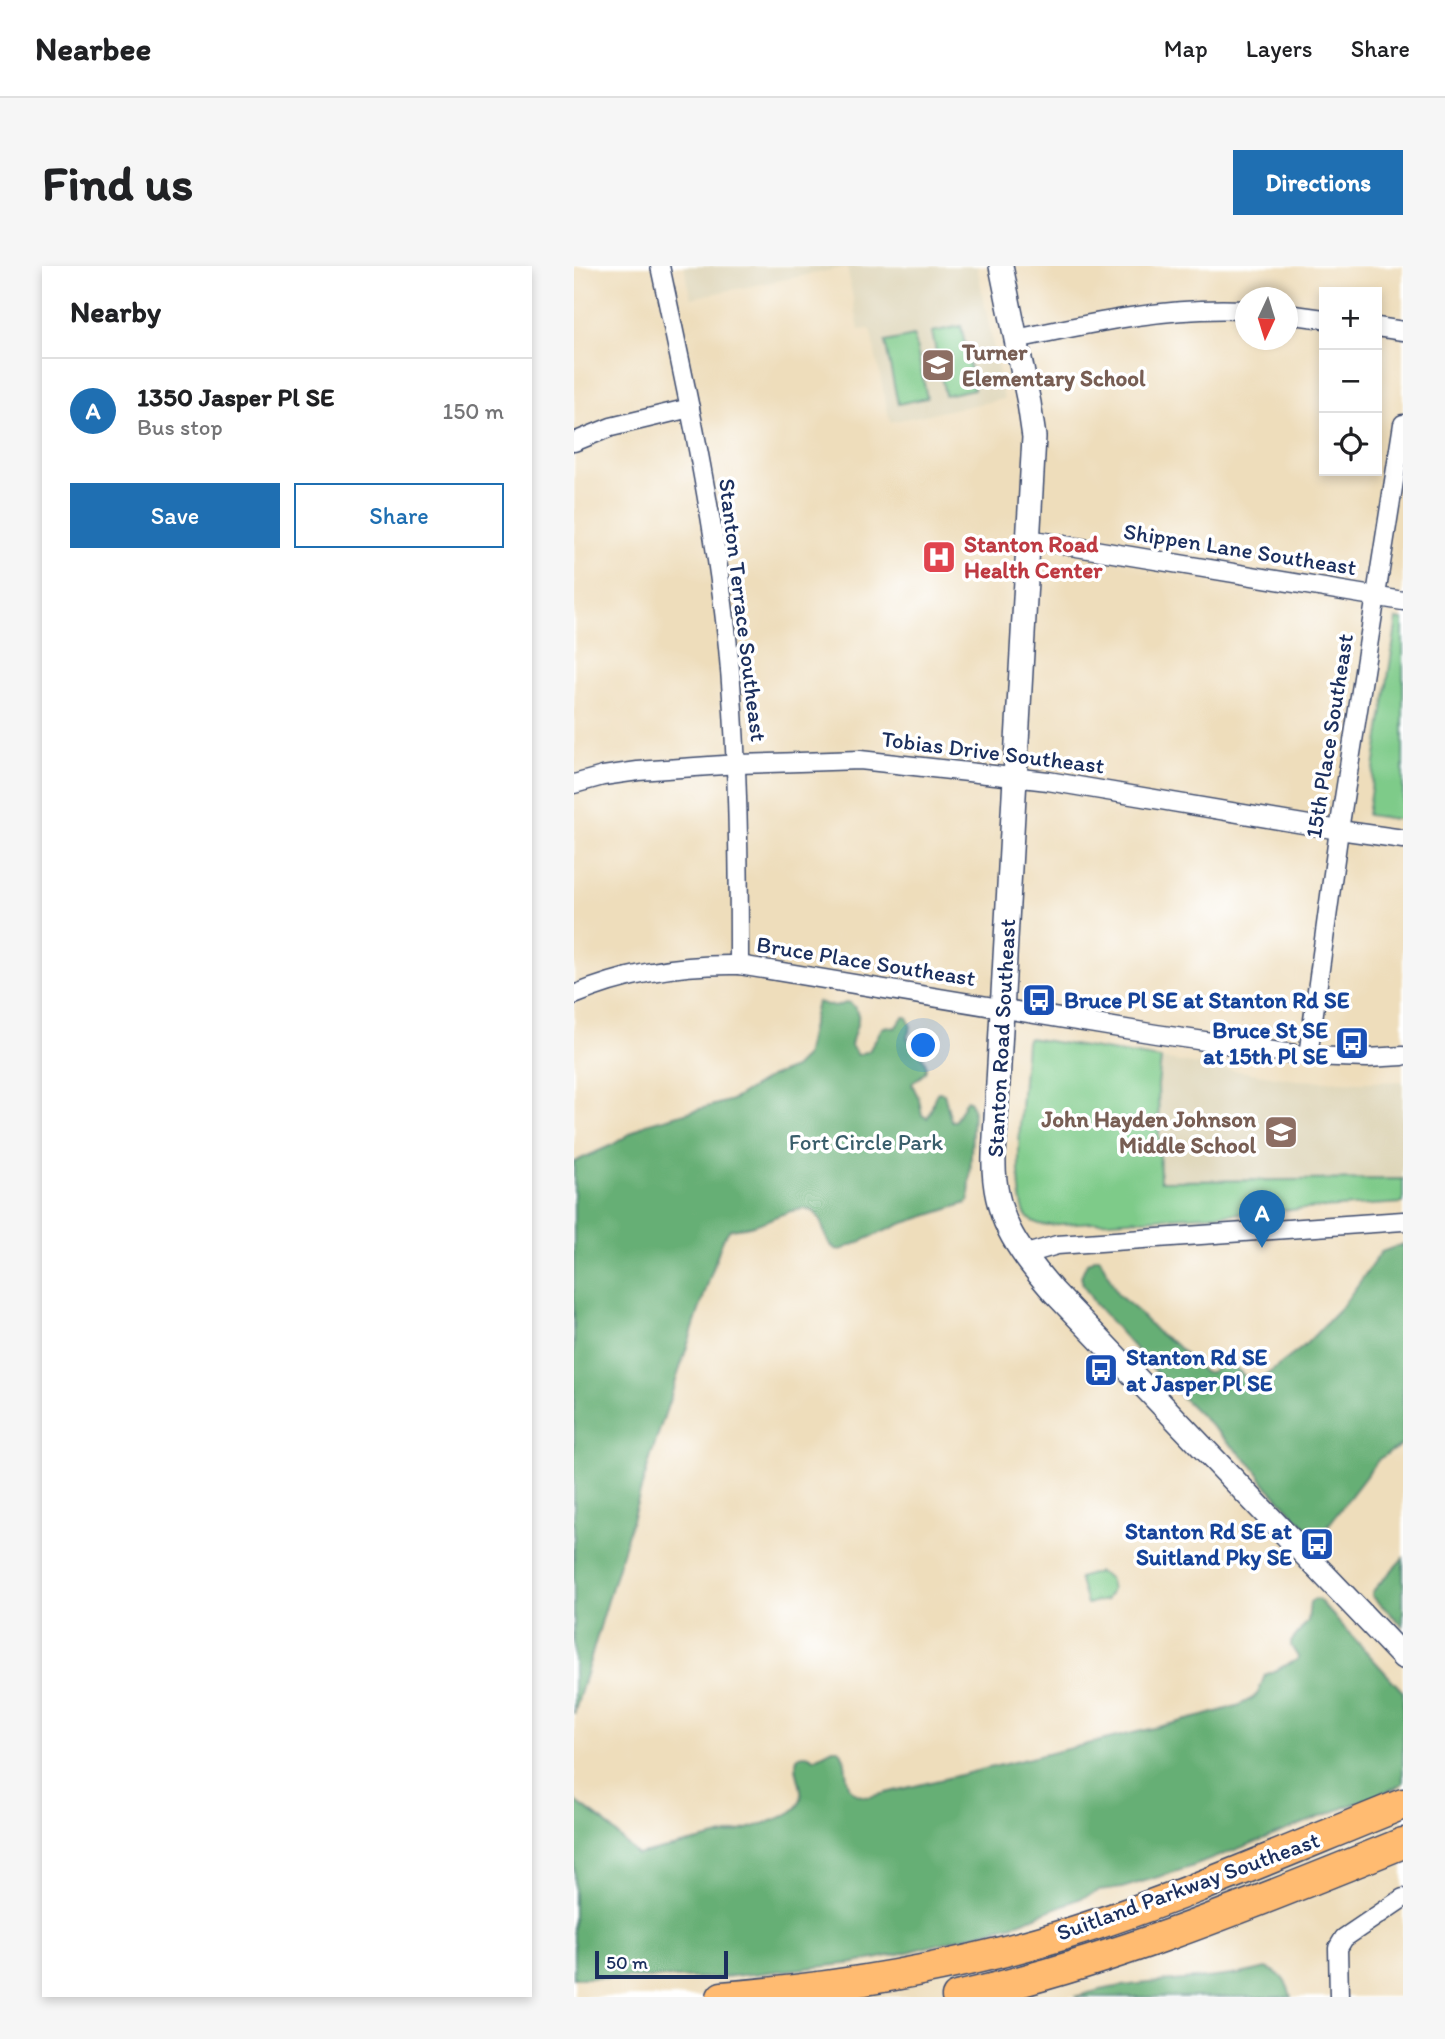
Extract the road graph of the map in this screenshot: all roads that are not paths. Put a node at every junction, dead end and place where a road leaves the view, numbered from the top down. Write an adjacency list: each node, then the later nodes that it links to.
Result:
1 (660, 266): 9 (street, Stanton Terrace Southeast)
2 (1001, 266): 8 (street, Stanton Road Southeast)
3 (1235, 310): 8 (street)
4 (1298, 315): 5 (street)
5 (1319, 318)
6 (1382, 328): 7 (street)
7 (1403, 331)
8 (1016, 339): 12 (street, Stanton Road Southeast)
9 (690, 408): 11 (street); 15 (street, Stanton Terrace Southeast)
10 (1403, 425): 13 (street, 15th Place Southeast)
11 (574, 442)
12 (1028, 539): 13 (street, Shippen Lane Southeast); 16 (street, Stanton Road Southeast)
13 (1376, 597): 14 (street, Shippen Lane Southeast); 18 (street, 15th Place Southeast)
14 (1403, 601)
15 (738, 764): 16 (street, Tobias Drive Southeast); 17 (street, Tobias Drive Southeast); 20 (street, Stanton Terrace Southeast)
16 (1016, 776): 18 (street, Tobias Drive Southeast); 22 (street, Stanton Road Southeast)
17 (574, 784)
18 (1339, 830): 19 (street, Tobias Drive Southeast); 23 (street, 15th Place Southeast)
19 (1403, 839)
20 (739, 965): 21 (street, Bruce Place Southeast); 22 (street, Bruce Place Southeast)
21 (574, 995)
22 (1003, 1009): 23 (street, Bruce Place Southeast); 26 (street, Stanton Road Southeast)
23 (1308, 1056): 24 (street, Bruce Place Southeast)
24 (1403, 1056)
25 (1403, 1222): 26 (street)
26 (1023, 1255): 27 (street, Stanton Road Southeast)
27 (1403, 1657)
28 (1403, 1804): 31 (highway, Suitland Parkway Southeast)
29 (1403, 1843): 32 (highway, Suitland Parkway Southeast)
30 (1403, 1898): 33 (street)
31 (722, 1997)
32 (957, 1997)
33 (1339, 1997)

